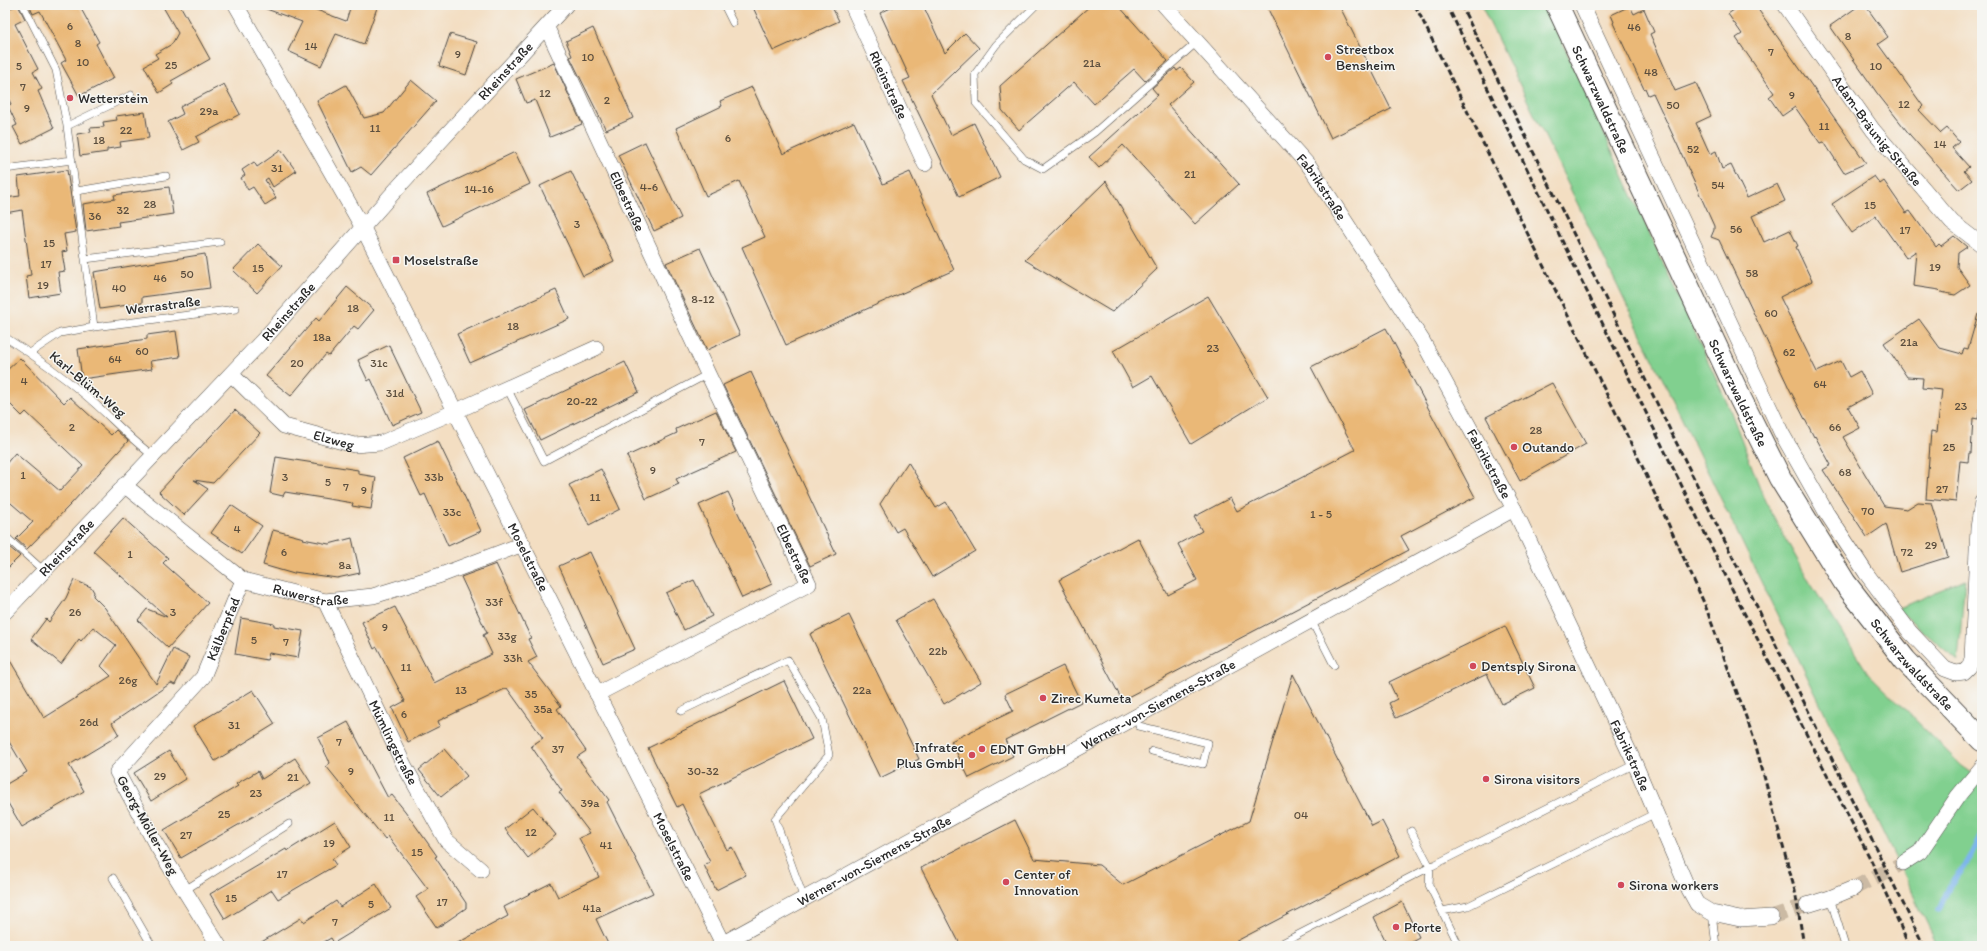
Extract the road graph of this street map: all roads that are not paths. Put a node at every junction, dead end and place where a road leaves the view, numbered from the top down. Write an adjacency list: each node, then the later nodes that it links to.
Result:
1 (23, 5): 15 (lane)
2 (236, 5): 21 (street, Moselstraße)
3 (566, 5): 12 (street, Rheinstraße)
4 (724, 5): 11 (lane)
5 (852, 5): 17 (street, Rheinstraße)
6 (1036, 5): 13 (lane)
7 (1164, 5): 13 (street, Fabrikstraße)
8 (1557, 5): 50 (main road, Schwarzwaldstraße)
9 (1582, 5): 36 (street, Schwarzwaldstraße)
10 (1785, 5): 23 (street, Adam-Bräunig-Straße)
11 (733, 23)
12 (547, 28): 21 (street, Rheinstraße); 31 (street, Elbestraße)
13 (1197, 42): 37 (street, Fabrikstraße)
14 (131, 95): 15 (lane)
15 (68, 126): 16 (lane)
16 (72, 160): 18 (lane); 20 (lane)
17 (925, 164)
18 (5, 169)
19 (166, 176): 20 (lane)
20 (77, 191): 24 (lane)
21 (363, 228): 30 (street, Rheinstraße); 33 (street, Moselstraße)
22 (220, 242): 24 (lane)
23 (1982, 245)
24 (85, 259): 26 (lane)
25 (236, 309): 26 (lane, Werrastraße)
26 (94, 327): 29 (lane, Werrastraße)
27 (5, 337): 29 (lane, Karl-Blüm-Weg)
28 (596, 348): 32 (street)
29 (30, 353): 34 (lane, Karl-Blüm-Weg)
30 (231, 374): 33 (street, Elzweg); 34 (street, Rheinstraße)
31 (708, 374): 32 (lane); 47 (street, Elbestraße)
32 (507, 388): 33 (street)
33 (454, 412): 39 (street, Moselstraße)
34 (152, 455): 35 (street, Rheinstraße)
35 (124, 485): 40 (street, Rheinstraße); 41 (street, Ruwerstraße)
36 (1982, 502)
37 (1514, 509): 44 (street, Werner-von-Siemens-Straße); 52 (street, Fabrikstraße)
38 (5, 536): 40 (lane)
39 (523, 544): 42 (street, Ruwerstraße); 47 (street, Moselstraße)
40 (44, 571): 43 (street, Rheinstraße)
41 (244, 580): 42 (street, Ruwerstraße); 46 (street, Kälberpfad)
42 (325, 602): 59 (street, Mümlingstraße)
43 (5, 612)
44 (1311, 620): 45 (lane); 64 (street, Werner-von-Siemens-Straße)
45 (1334, 665)
46 (203, 677): 62 (street, Georg-Möller-Weg)
47 (597, 694): 70 (street, Moselstraße)
48 (681, 711): 64 (lane)
49 (1139, 726): 51 (lane)
50 (1982, 740)
51 (1152, 751)
52 (1635, 764): 54 (street, Fabrikstraße); 58 (lane)
53 (1982, 767): 57 (street)
54 (1656, 813): 66 (lane); 67 (street, Fabrikstraße)
55 (289, 824): 62 (lane)
56 (1411, 831): 58 (lane)
57 (1903, 862)
58 (1430, 867): 66 (lane); 69 (lane)
59 (481, 870)
60 (113, 878): 71 (lane)
61 (1854, 888): 63 (street)
62 (185, 890): 72 (street, Georg-Möller-Weg)
63 (1830, 898): 65 (street); 76 (lane)
64 (804, 899): 70 (street, Werner-von-Siemens-Straße)
65 (1807, 905)
66 (1442, 911): 74 (lane)
67 (1712, 913): 68 (street, Fabrikstraße); 75 (lane)
68 (1772, 917)
69 (1289, 943): 73 (lane)
70 (722, 945)
71 (152, 946)
72 (219, 946)
73 (1276, 946)
74 (1459, 946)
75 (1716, 946)
76 (1845, 946)

